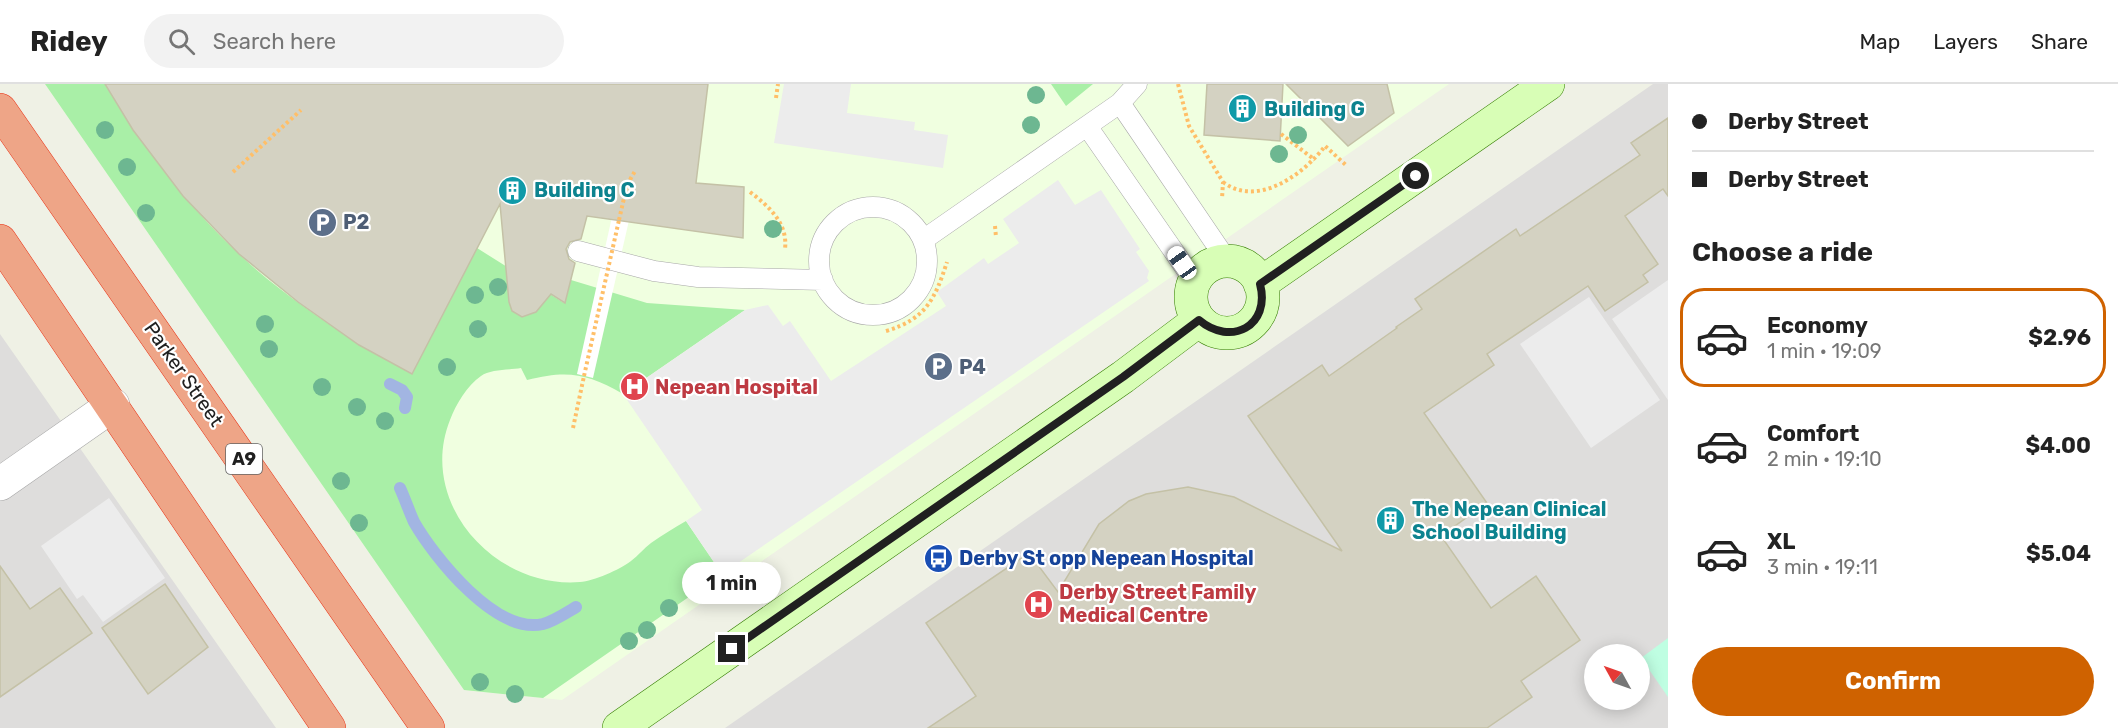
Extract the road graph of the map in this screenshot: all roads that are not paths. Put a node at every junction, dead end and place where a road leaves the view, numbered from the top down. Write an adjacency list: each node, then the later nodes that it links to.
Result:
1 (1137, 84): 3 (lane)
2 (1548, 84): 12 (street)
3 (1120, 103): 5 (lane); 9 (lane)
4 (0, 110): 17 (highway, Parker Street / A9)
5 (1087, 126): 6 (lane); 11 (lane)
6 (924, 240): 10 (lane); 10 (lane)
7 (0, 242): 14 (highway)
8 (578, 251): 10 (lane)
9 (1227, 262): 11 (street); 12 (street)
10 (823, 280)
11 (1195, 282): 13 (street)
12 (1260, 284): 13 (street)
13 (1199, 320): 18 (street)
14 (113, 405): 15 (street); 16 (highway)
15 (0, 484)
16 (329, 728)
17 (429, 728)
18 (619, 728)

